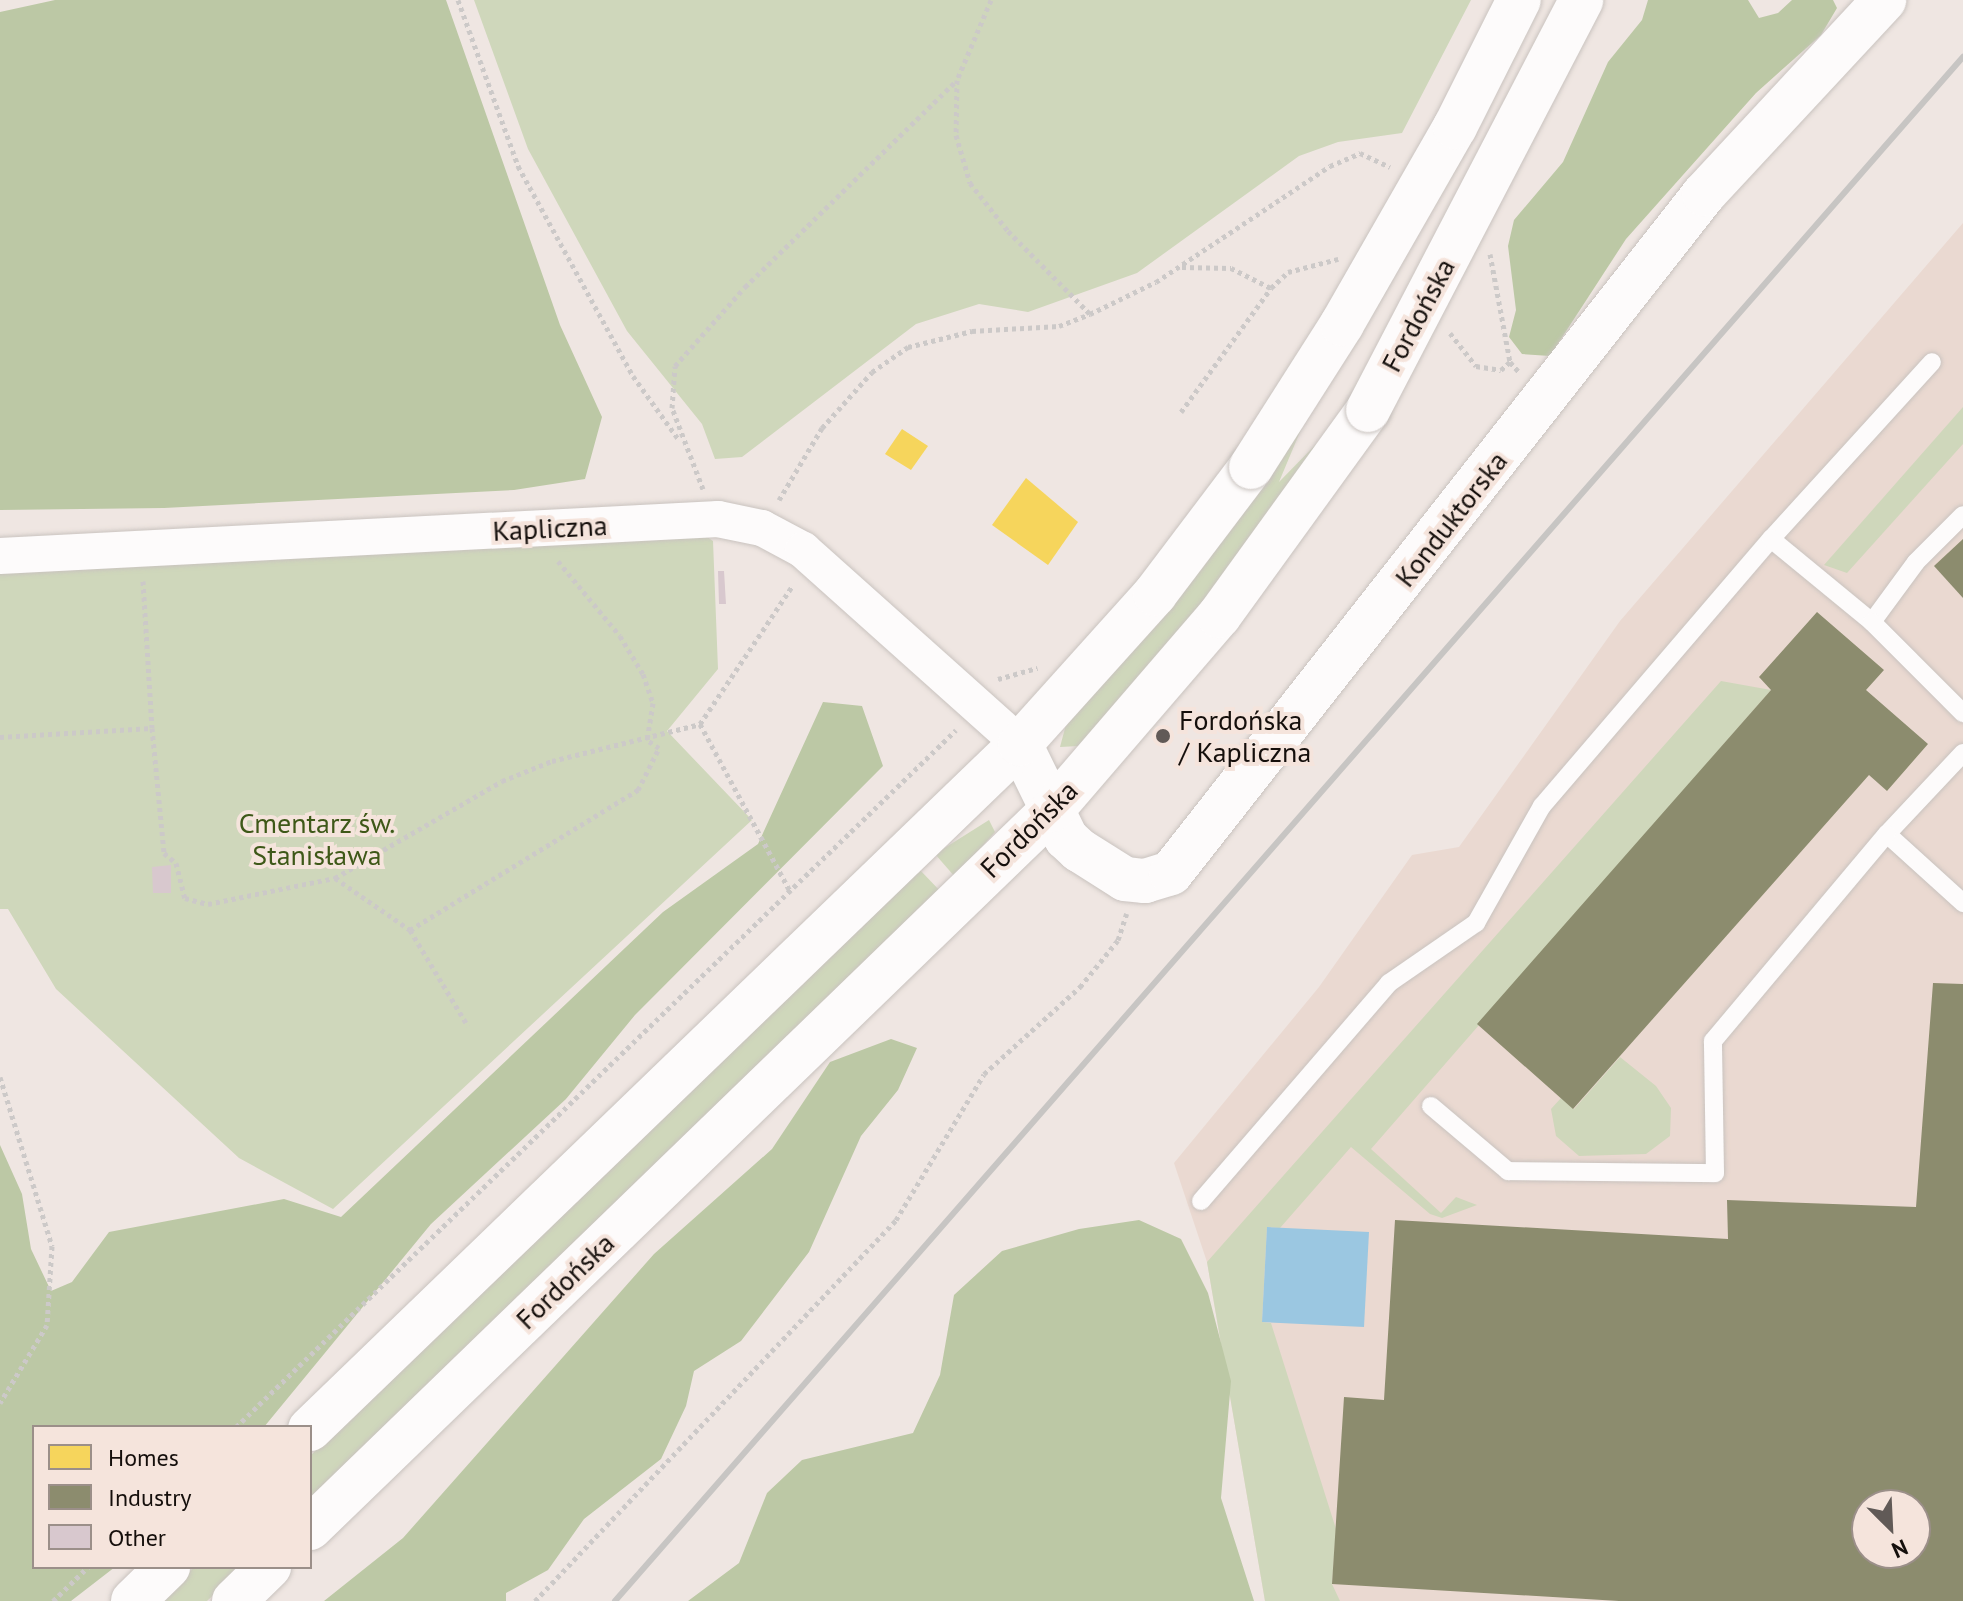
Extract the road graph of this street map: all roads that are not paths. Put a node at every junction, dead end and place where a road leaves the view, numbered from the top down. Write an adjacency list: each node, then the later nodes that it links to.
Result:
1 (1519, 0): 10 (main road, bridge)
2 (1581, 0): 12 (main road, Fordońska, bridge)
3 (1884, 0): 12 (main road, Konduktorska)
4 (1932, 362): 6 (lane)
5 (1963, 515): 8 (lane)
6 (1771, 539): 8 (lane); 16 (lane)
7 (0, 556): 10 (street, Kapliczna)
8 (1872, 622): 9 (lane)
9 (1963, 713)
10 (1020, 744): 12 (main road); 17 (main road)
11 (1963, 753): 13 (lane)
12 (1052, 810): 18 (main road, Fordońska)
13 (1887, 834): 14 (lane); 15 (lane)
14 (1963, 903)
15 (1431, 1106)
16 (1201, 1201)
17 (312, 1427)
18 (312, 1526)
19 (166, 1569): 21 (main road)
20 (267, 1569): 22 (main road)
21 (133, 1601)
22 (234, 1601)

